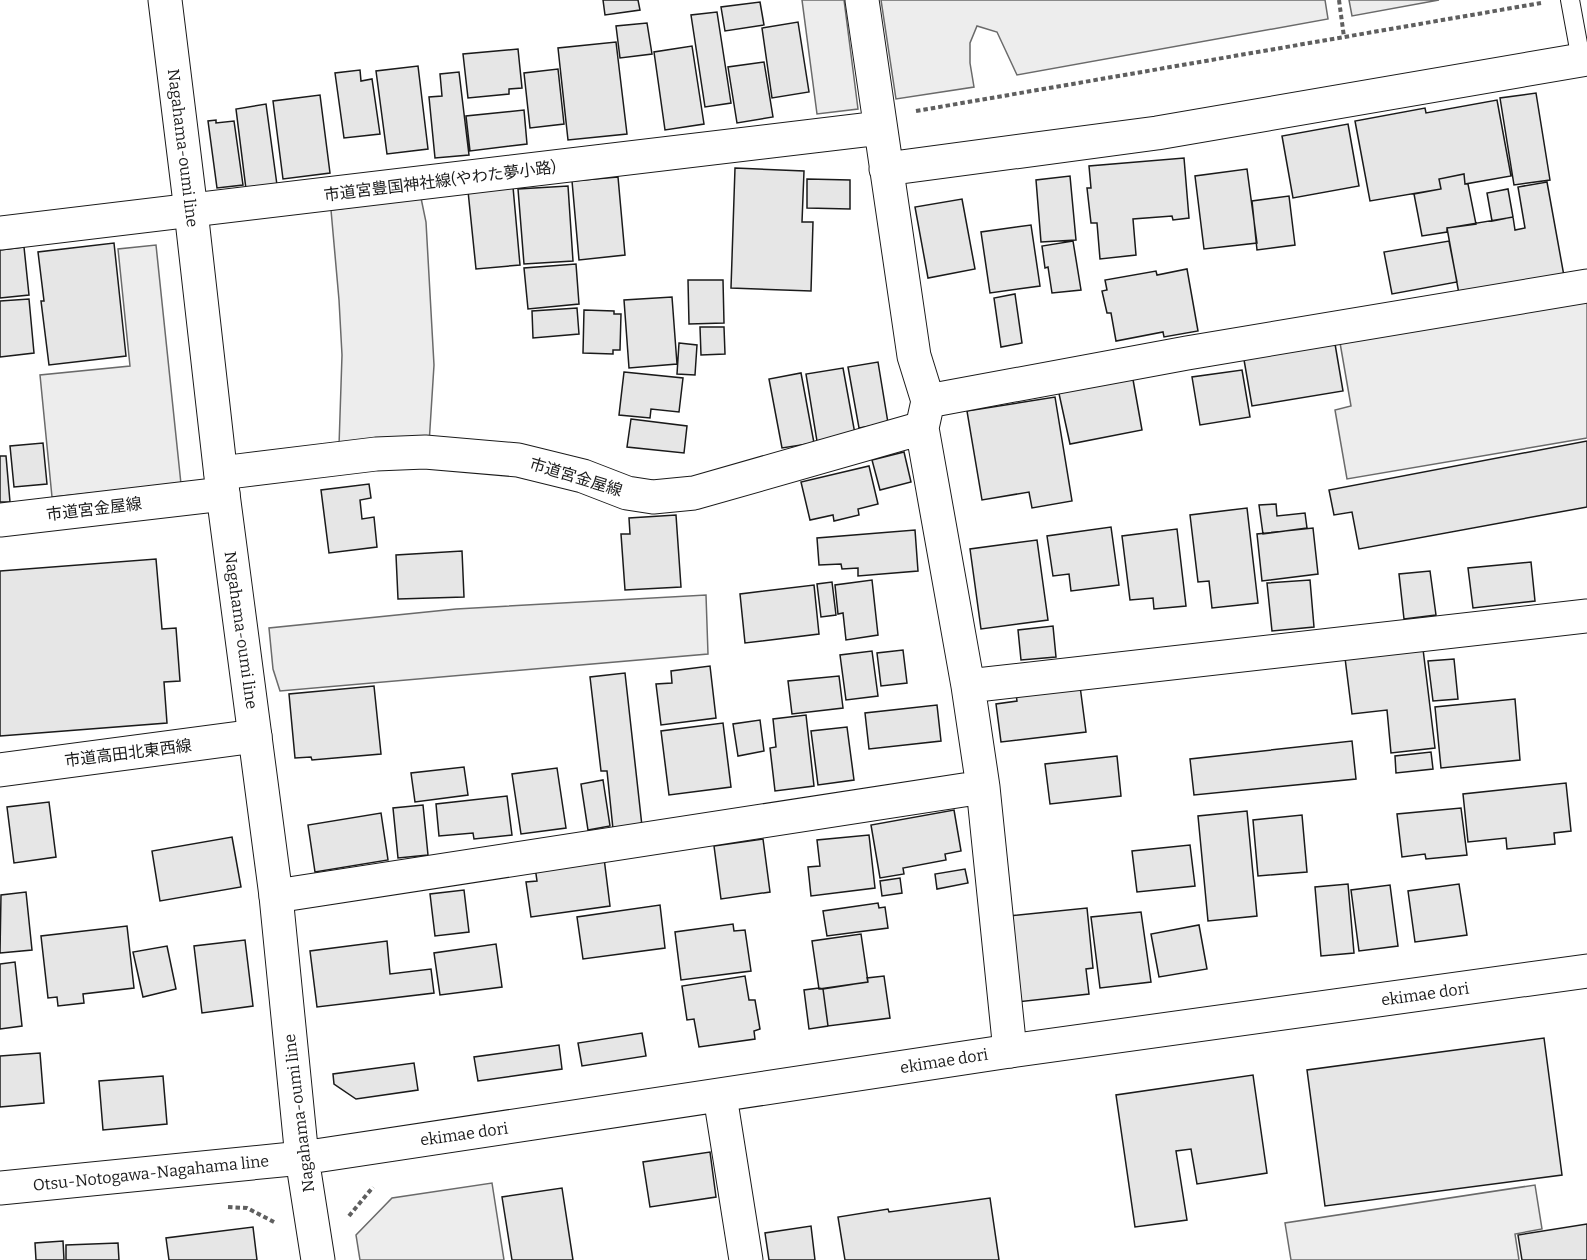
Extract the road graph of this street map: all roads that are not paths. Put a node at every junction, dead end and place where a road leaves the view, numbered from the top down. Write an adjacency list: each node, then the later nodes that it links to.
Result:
1 (165, 0): 7 (street, Nagahama-oumi line)
2 (862, 0): 5 (street)
3 (1570, 0): 4 (lane)
4 (1584, 59): 6 (street)
5 (880, 123): 6 (street); 7 (street, 市道宮豊国神社線(やわた夢小路))
6 (886, 170): 10 (street)
7 (191, 211): 8 (street, 市道宮豊国神社線(やわた夢小路)); 11 (street, Nagahama-oumi line)
8 (0, 233)
9 (1587, 286): 10 (street, 市道宮金屋線)
10 (925, 414): 11 (street, 市道宮金屋線); 14 (street)
11 (222, 484): 12 (street, 市道宮金屋線); 15 (street, Nagahama-oumi line)
12 (0, 519)
13 (1587, 616): 14 (street)
14 (968, 686): 17 (street)
15 (255, 736): 16 (street, 市道高田北東西線); 18 (street, Nagahama-oumi line)
16 (0, 770)
17 (983, 787): 18 (street); 20 (street)
18 (276, 896): 22 (street, Nagahama-oumi line)
19 (1587, 971): 20 (street, ekimae dori)
20 (1010, 1051): 21 (street, ekimae dori)
21 (720, 1096): 22 (street, ekimae dori); 25 (street)
22 (302, 1158): 23 (street, Otsu-Notogawa-Nagahama line); 24 (street, Nagahama-oumi line)
23 (0, 1188)
24 (318, 1260)
25 (746, 1260)

